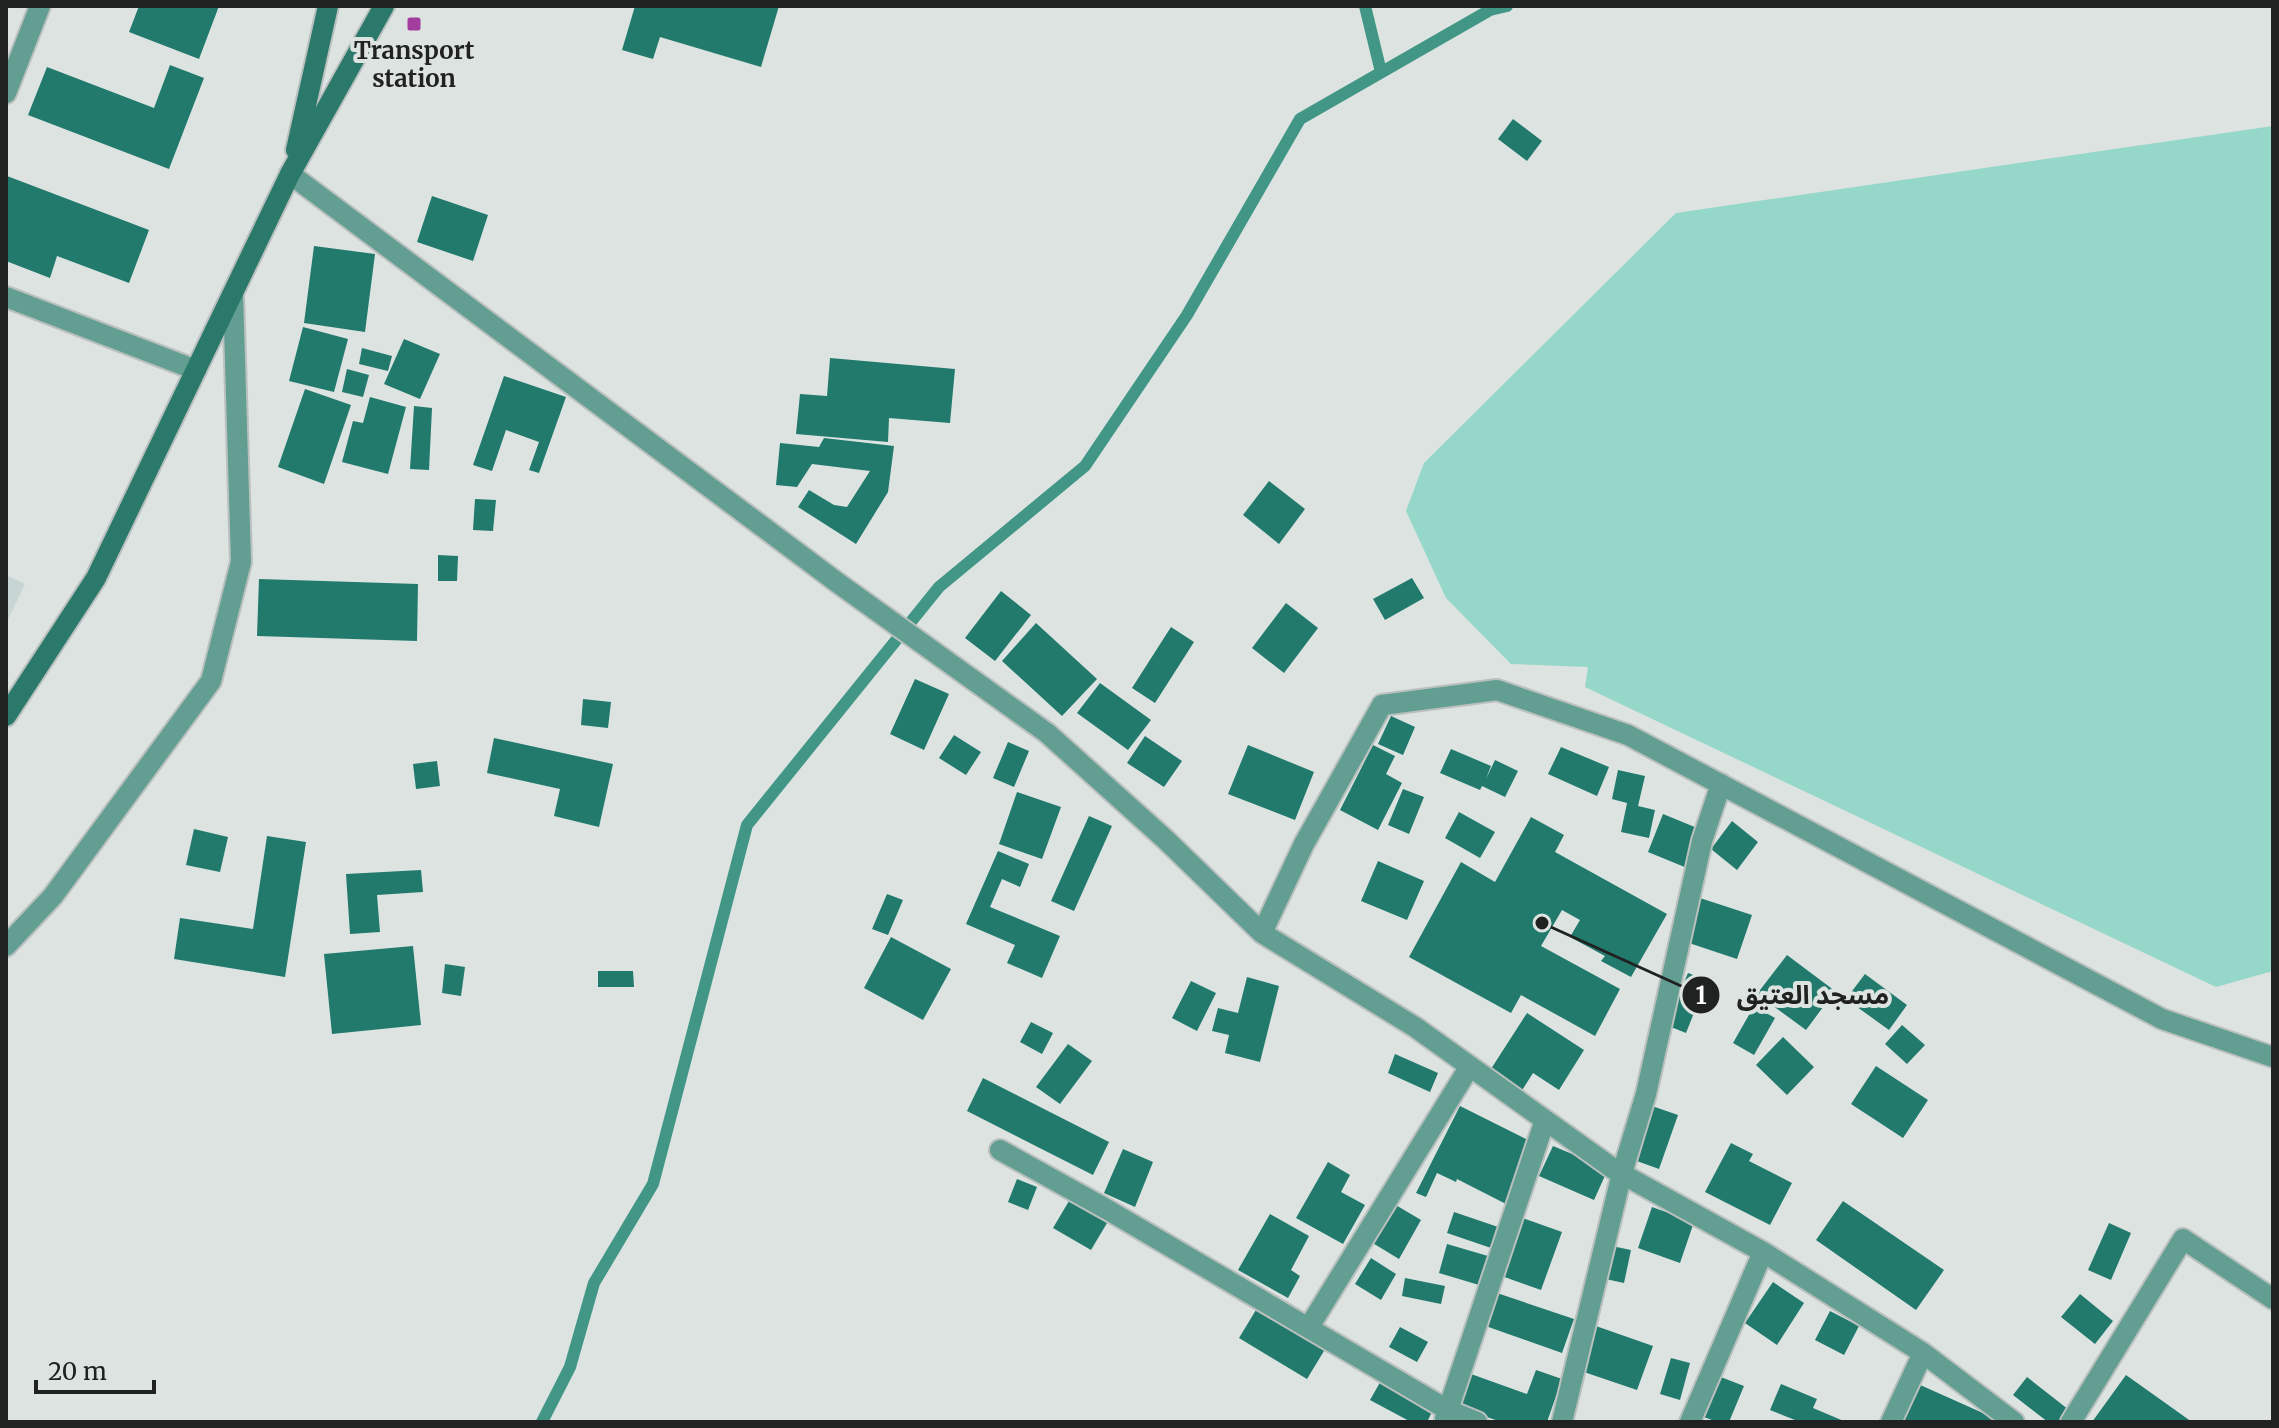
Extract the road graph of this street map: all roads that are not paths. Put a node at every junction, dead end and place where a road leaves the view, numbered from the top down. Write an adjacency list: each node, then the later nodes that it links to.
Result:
1 (40, 6): 4 (street)
2 (328, 6): 6 (main road)
3 (384, 6): 6 (main road)
4 (12, 56): 5 (street)
5 (6, 93)
6 (290, 174): 7 (main road); 12 (street)
7 (233, 293): 9 (main road); 13 (street)
8 (6, 297): 9 (street)
9 (196, 370): 10 (main road)
10 (6, 716)
11 (1721, 784): 12 (street); 14 (street); 18 (street)
12 (1262, 933): 15 (street)
13 (6, 946)
14 (2273, 1057)
15 (1470, 1066): 16 (street); 21 (street)
16 (1545, 1120): 18 (street); 23 (street)
17 (1000, 1150): 21 (street)
18 (1622, 1173): 19 (street); 25 (street)
19 (1763, 1252): 22 (street); 26 (street)
20 (2273, 1299): 29 (street)
21 (1309, 1327): 23 (street)
22 (1923, 1353): 27 (street); 28 (street)
23 (1446, 1416): 24 (street)
24 (1477, 1422)
25 (1562, 1422)
26 (1690, 1422)
27 (1891, 1422)
28 (2014, 1422)
29 (2071, 1422)

